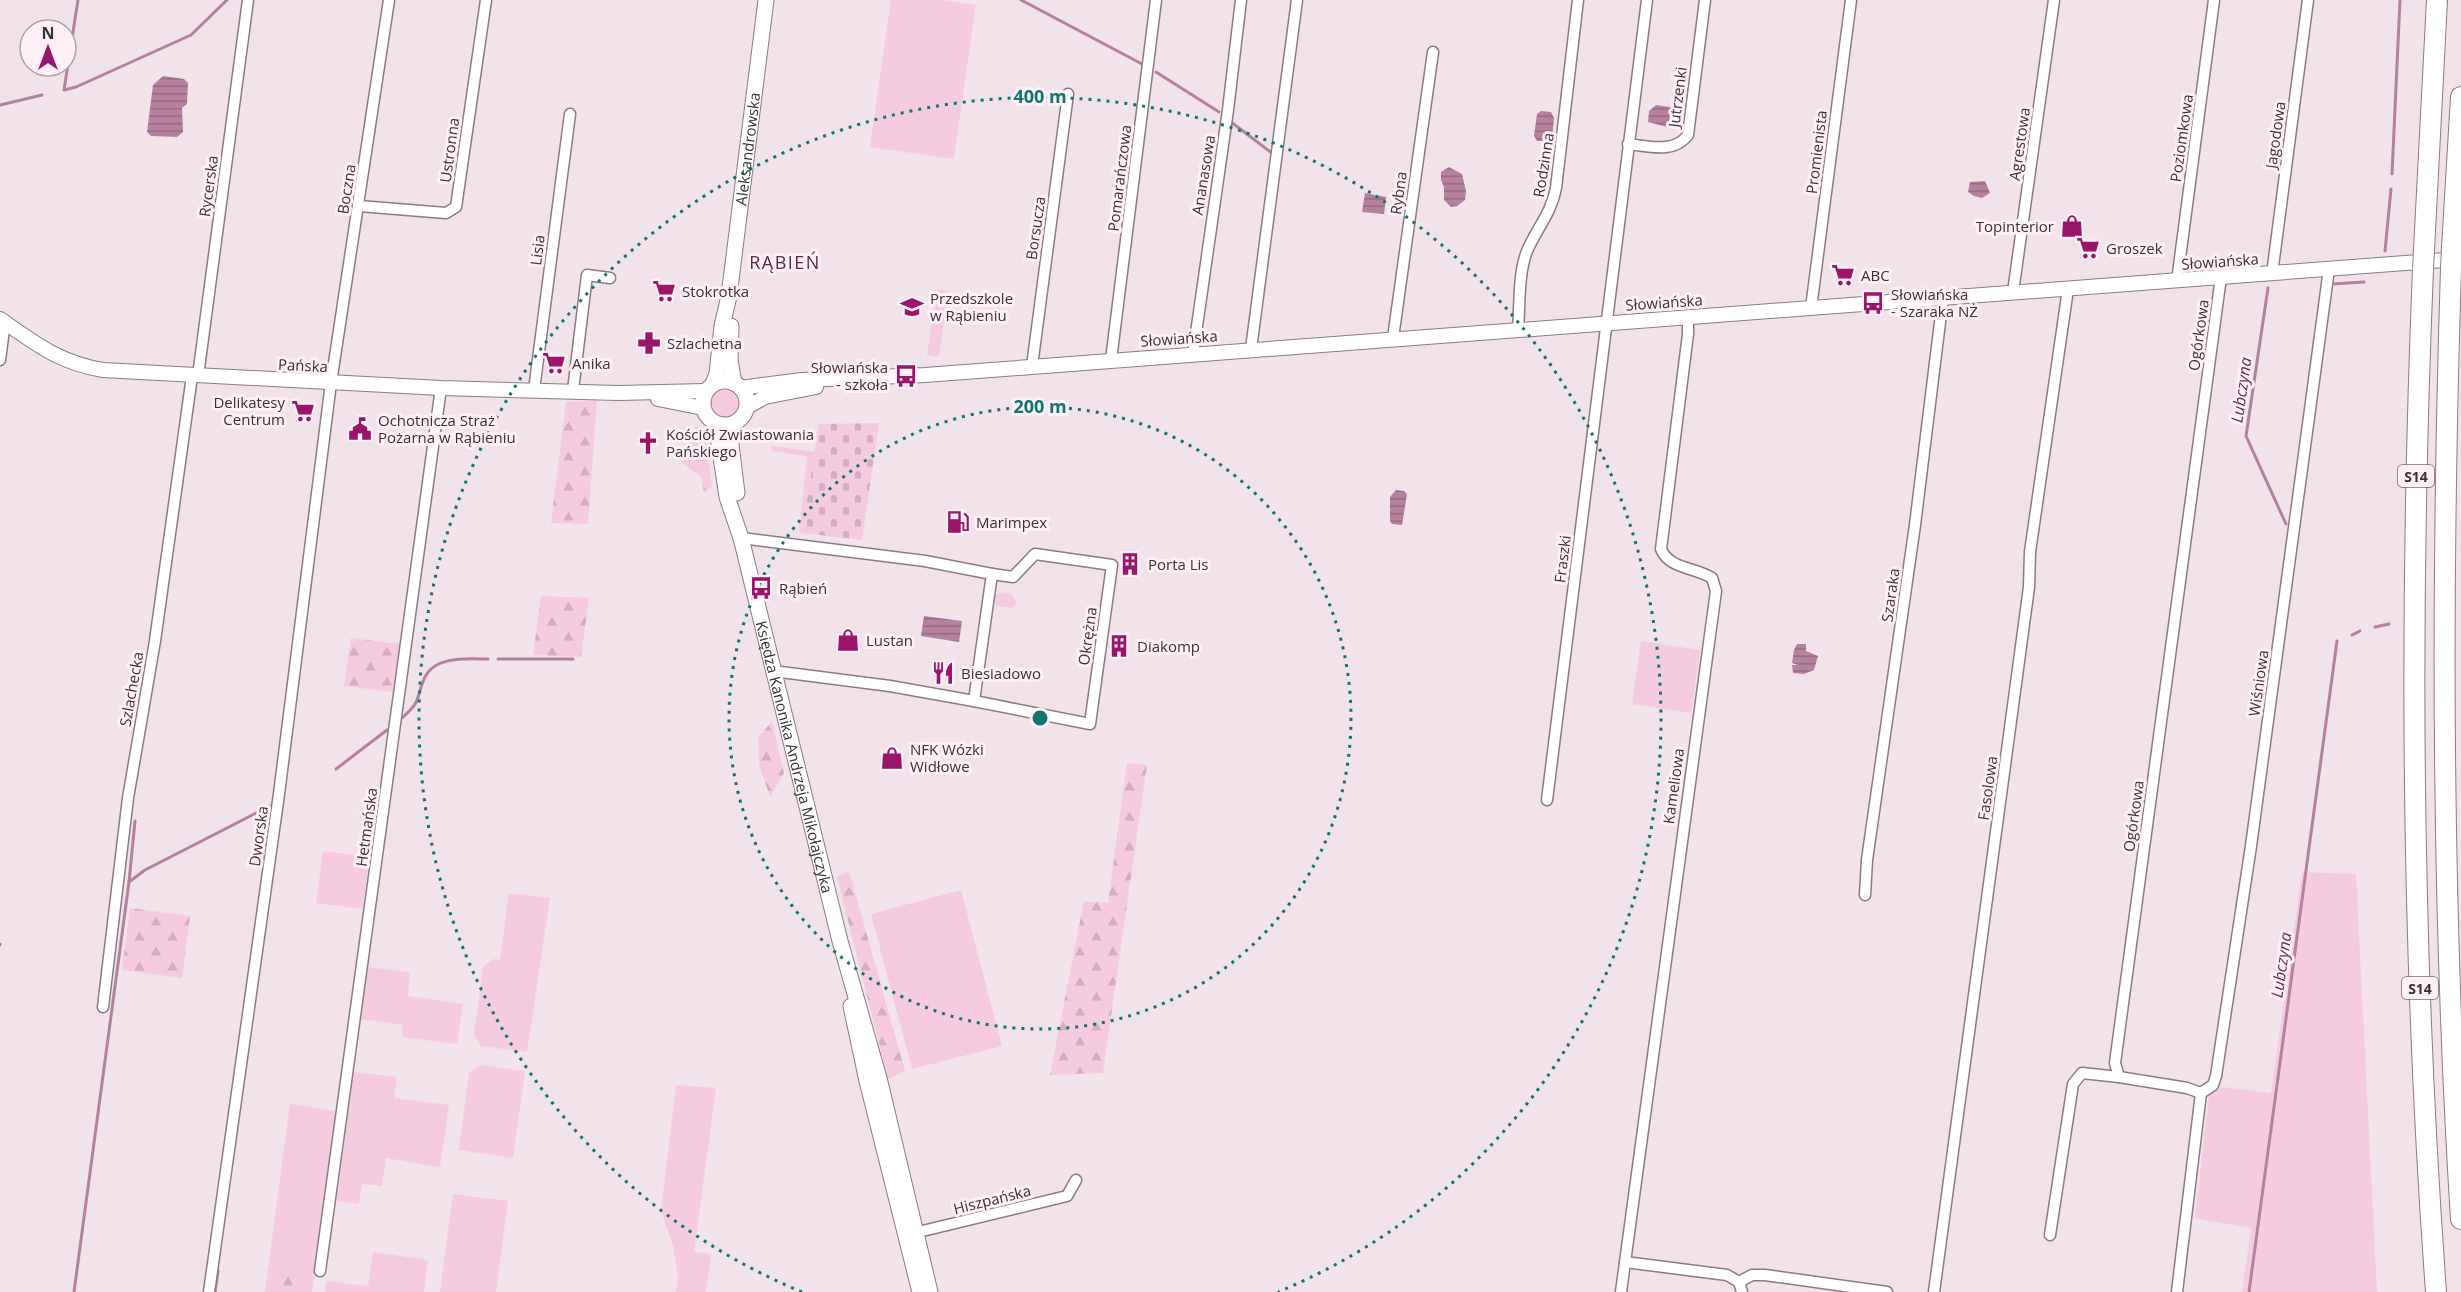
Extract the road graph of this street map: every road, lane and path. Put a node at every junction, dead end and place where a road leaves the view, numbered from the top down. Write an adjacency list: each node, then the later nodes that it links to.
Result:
1 (248, 0): 43 (street, Rycerska)
2 (389, 0): 21 (street, Boczna)
3 (486, 0): 21 (street, Ustronna)
4 (766, 0): 30 (main road, Aleksandrowska)
5 (1156, 0): 41 (street, Pomarańczowa)
6 (1241, 0): 39 (street, Ananasowa)
7 (1297, 0): 38 (street)
8 (1578, 0): 36 (street, Rodzinna)
9 (1647, 0): 20 (street)
10 (1705, 0): 20 (street, Jutrzenki)
11 (1851, 0): 32 (street, Promienista)
12 (2054, 0): 29 (street, Agrestowa)
13 (2214, 0): 27 (street, Poziomkowa)
14 (2308, 0): 24 (street, Jagodowa)
15 (2437, 0): 79 (highway, S14)
16 (1433, 52): 37 (street, Rybna)
17 (1068, 94): 42 (street, Borsucza)
18 (2461, 97): 22 (highway, S14)
19 (570, 114): 49 (street, Lisia)
20 (1628, 144): 35 (street)
21 (359, 206): 45 (street, Boczna)
22 (2455, 258): 23 (street, Słowiańska); 66 (highway, S14)
23 (2329, 269): 24 (street, Słowiańska); 64 (street, Wiśniowa)
24 (2271, 274): 25 (street, Słowiańska)
25 (2221, 277): 27 (street, Słowiańska); 63 (street, Ogórkowa)
26 (610, 278): 50 (street)
27 (2177, 281): 28 (street, Słowiańska)
28 (2068, 289): 29 (street, Słowiańska); 77 (street, Fasolowa)
29 (2013, 292): 31 (street, Słowiańska)
30 (729, 296): 46 (main road, Aleksandrowska); 48 (main road, Aleksandrowska)
31 (1943, 298): 32 (street, Słowiańska); 61 (street, Szaraka)
32 (1811, 308): 33 (street, Słowiańska)
33 (1688, 316): 35 (street, Słowiańska); 69 (street, Kameliowa)
34 (2, 321): 40 (street); 43 (street, Pańska)
35 (1606, 322): 36 (street, Słowiańska); 60 (street, Fraszki)
36 (1518, 329): 37 (street, Słowiańska)
37 (1393, 338): 38 (street, Słowiańska)
38 (1251, 349): 39 (street, Słowiańska)
39 (1193, 354): 41 (street, Słowiańska)
40 (0, 360)
41 (1111, 360): 42 (street, Słowiańska)
42 (1032, 366): 44 (street, Słowiańska)
43 (195, 376): 45 (street, Pańska); 62 (street, Szlachecka)
44 (868, 378): 46 (street, Słowiańska); 52 (street, Słowiańska)
45 (331, 383): 47 (street, Pańska); 72 (street, Dworska)
46 (737, 385): 48 (main road); 52 (main road)
47 (441, 388): 49 (street, Pańska); 70 (street, Hetmańska)
48 (709, 388): 51 (street, Pańska); 53 (main road)
49 (534, 390): 50 (street, Pańska)
50 (573, 390): 51 (street, Pańska)
51 (618, 393): 53 (street, Pańska)
52 (747, 406): 55 (main road)
53 (703, 408): 54 (main road)
54 (714, 423): 55 (main road); 56 (main road, Księdza Kanonika Andrzeja Mikołajczyka)
55 (732, 424): 56 (main road, Księdza Kanonika Andrzeja Mikołajczyka)
56 (741, 538): 57 (street, Okrężna); 58 (main road, Księdza Kanonika Andrzeja Mikołajczyka)
57 (992, 574): 59 (street); 59 (street, Okrężna)
58 (774, 670): 59 (street, Okrężna); 67 (main road, Księdza Kanonika Andrzeja Mikołajczyka)
59 (974, 701)
60 (1547, 800)
61 (1865, 895)
62 (103, 1007)
63 (2119, 1077): 64 (street); 68 (street)
64 (2201, 1093): 78 (street)
65 (1076, 1180): 67 (street, Hiszpańska)
66 (2461, 1219)
67 (911, 1234): 73 (main road, Księdza Kanonika Andrzeja Mikołajczyka); 74 (main road, Księdza Kanonika Andrzeja Mikołajczyka)
68 (2050, 1235)
69 (1626, 1262): 71 (street); 75 (street, Kameliowa)
70 (320, 1271)
71 (1741, 1287): 76 (street)
72 (209, 1292)
73 (920, 1292)
74 (930, 1292)
75 (1621, 1292)
76 (1887, 1292)
77 (1934, 1292)
78 (2177, 1292)
79 (2436, 1292)

